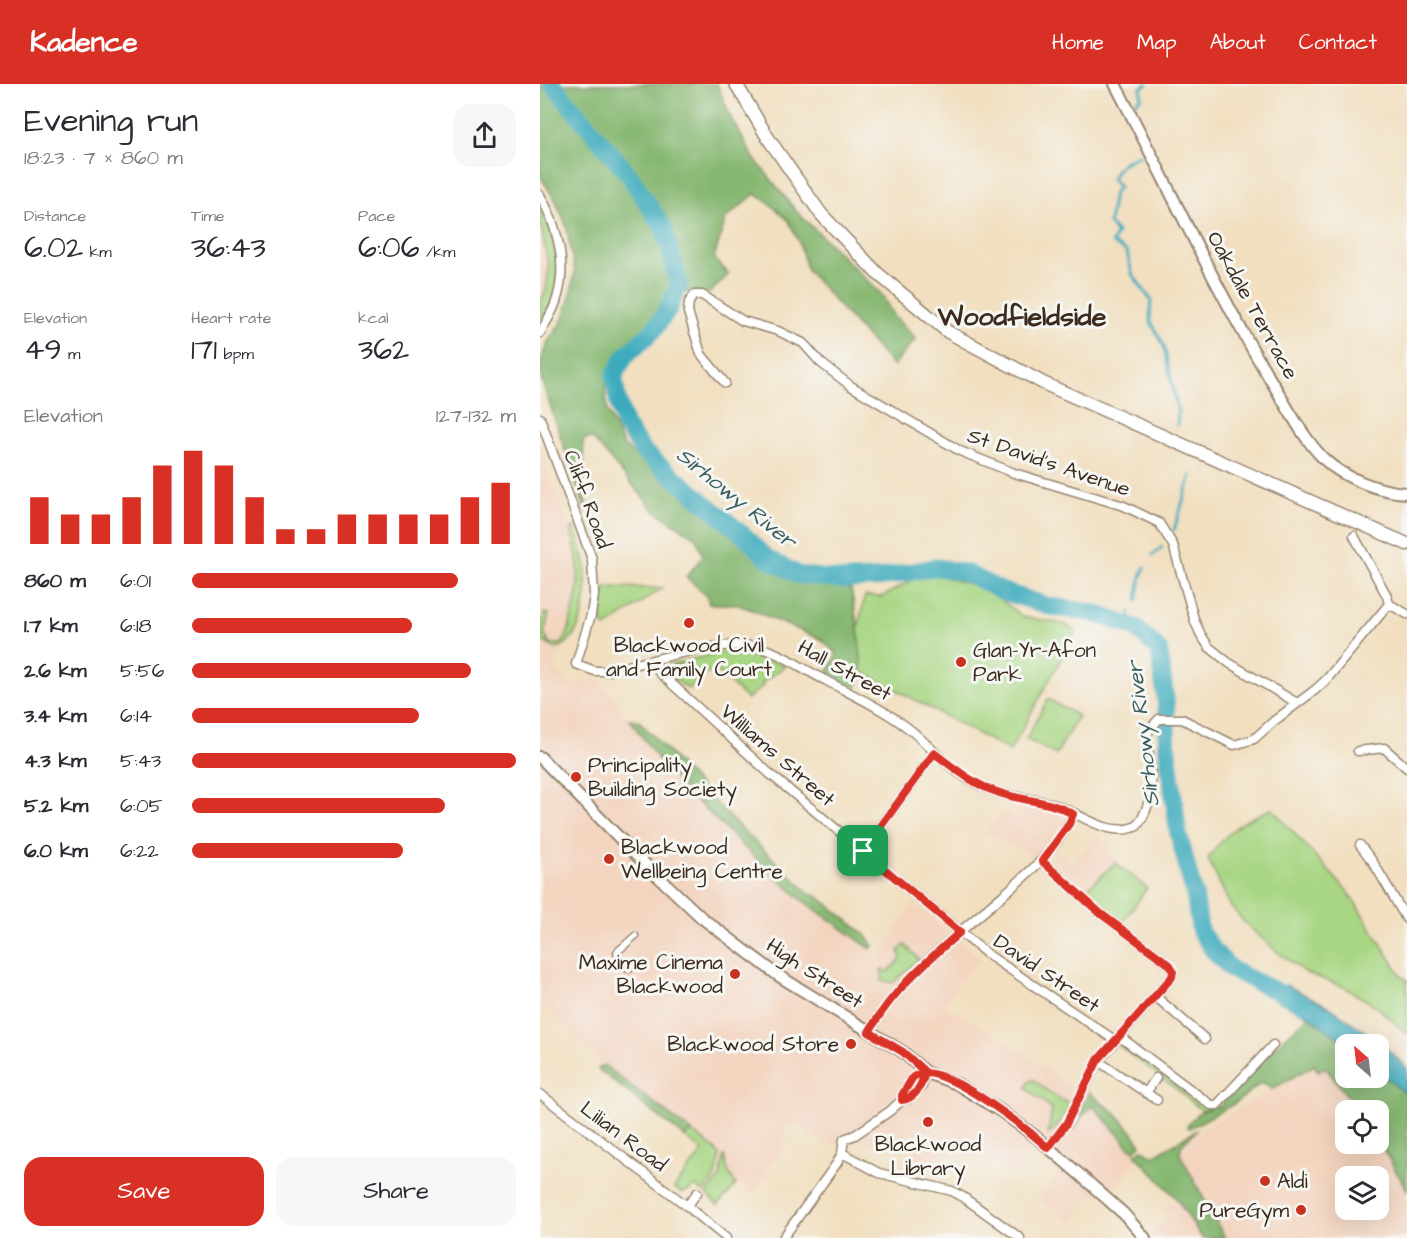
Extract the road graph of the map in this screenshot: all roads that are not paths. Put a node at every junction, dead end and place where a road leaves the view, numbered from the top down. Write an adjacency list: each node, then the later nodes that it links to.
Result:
1 (736, 84): 9 (main road)
2 (1115, 84): 7 (main road, Oakdale Terrace)
3 (540, 195): 4 (street)
4 (540, 333)
5 (725, 383): 14 (street, St David's Avenue)
6 (540, 418): 12 (street, Cliff Road)
7 (1407, 493)
8 (1354, 536): 10 (street)
9 (1407, 544)
10 (1389, 604): 11 (street); 14 (street)
11 (1407, 614)
12 (576, 664): 16 (street, Hall Street)
13 (682, 669): 21 (street, Williams Street)
14 (1297, 703): 19 (street, Hall Street)
15 (1358, 750): 18 (street)
16 (934, 753): 19 (street, Hall Street); 21 (street)
17 (541, 761): 28 (main road, High Street)
18 (1407, 768)
19 (1073, 814): 22 (street)
20 (1360, 845): 23 (street)
21 (863, 851): 24 (street, Williams Street)
22 (1042, 861): 24 (street); 27 (street)
23 (1407, 920)
24 (960, 932): 28 (street); 29 (street, David Street)
25 (635, 936): 26 (street)
26 (629, 969)
27 (1155, 996): 29 (street); 30 (street)
28 (869, 1032): 33 (main road, High Street)
29 (1118, 1038): 31 (street, David Street); 32 (street)
30 (1205, 1038)
31 (1273, 1045)
32 (1098, 1060): 35 (street); 38 (street)
33 (925, 1072): 38 (main road, High Street); 39 (street)
34 (1156, 1078): 35 (street)
35 (1146, 1093): 37 (street)
36 (540, 1094): 41 (street, Lilian Road)
37 (1157, 1100)
38 (1048, 1148): 45 (main road, High Street)
39 (842, 1153): 42 (street); 44 (street)
40 (698, 1193): 41 (street)
41 (687, 1206): 43 (street, Lilian Road)
42 (786, 1237)
43 (726, 1238)
44 (1020, 1238)
45 (1145, 1238)

